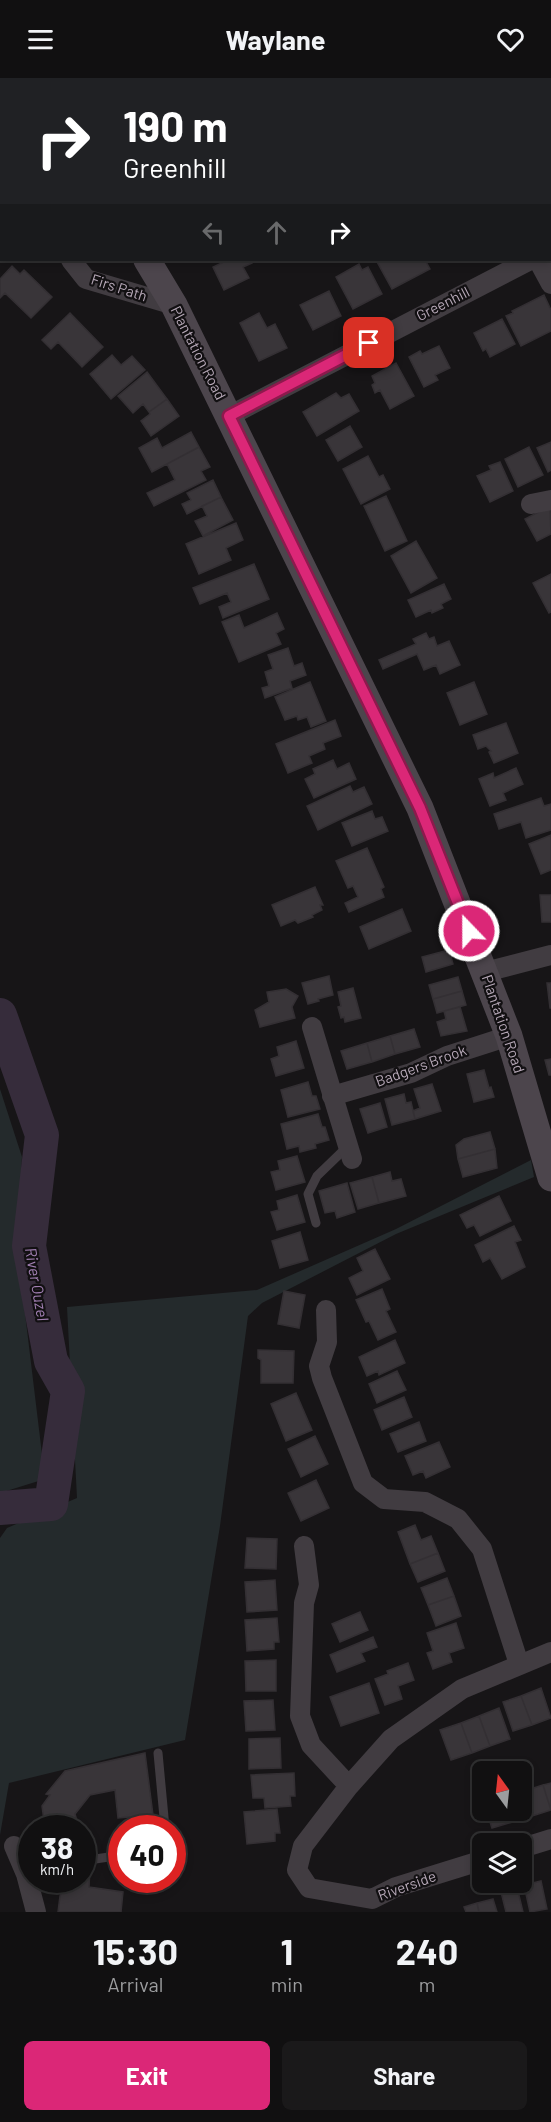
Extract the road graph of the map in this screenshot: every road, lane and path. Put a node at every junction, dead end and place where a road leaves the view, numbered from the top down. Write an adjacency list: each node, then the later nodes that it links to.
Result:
1 (72, 261): 6 (street, Firs Path)
2 (148, 261): 6 (street, Plantation Road)
3 (528, 261): 7 (street, Greenhill)
4 (539, 261): 5 (street)
5 (551, 284)
6 (174, 305): 7 (street, Plantation Road)
7 (229, 416): 11 (street, Plantation Road)
8 (551, 500): 9 (street)
9 (531, 504)
10 (551, 955): 11 (street)
11 (485, 972): 13 (street, Plantation Road)
12 (312, 1027): 14 (street)
13 (509, 1036): 14 (street, Badgers Brook); 16 (street, Plantation Road)
14 (332, 1096): 15 (street)
15 (350, 1153): 17 (lane)
16 (551, 1178)
17 (316, 1223)
18 (326, 1310): 21 (street)
19 (304, 1546): 23 (street)
20 (551, 1652): 21 (street, Riverside)
21 (519, 1664): 23 (street, Riverside)
22 (158, 1753): 24 (lane)
23 (349, 1786): 29 (street, Riverside)
24 (164, 1815)
25 (551, 1839): 26 (street)
26 (532, 1845)
27 (14, 1846): 28 (street)
28 (18, 1853)
29 (472, 1863)
30 (33, 1893): 31 (street)
31 (36, 1912)

